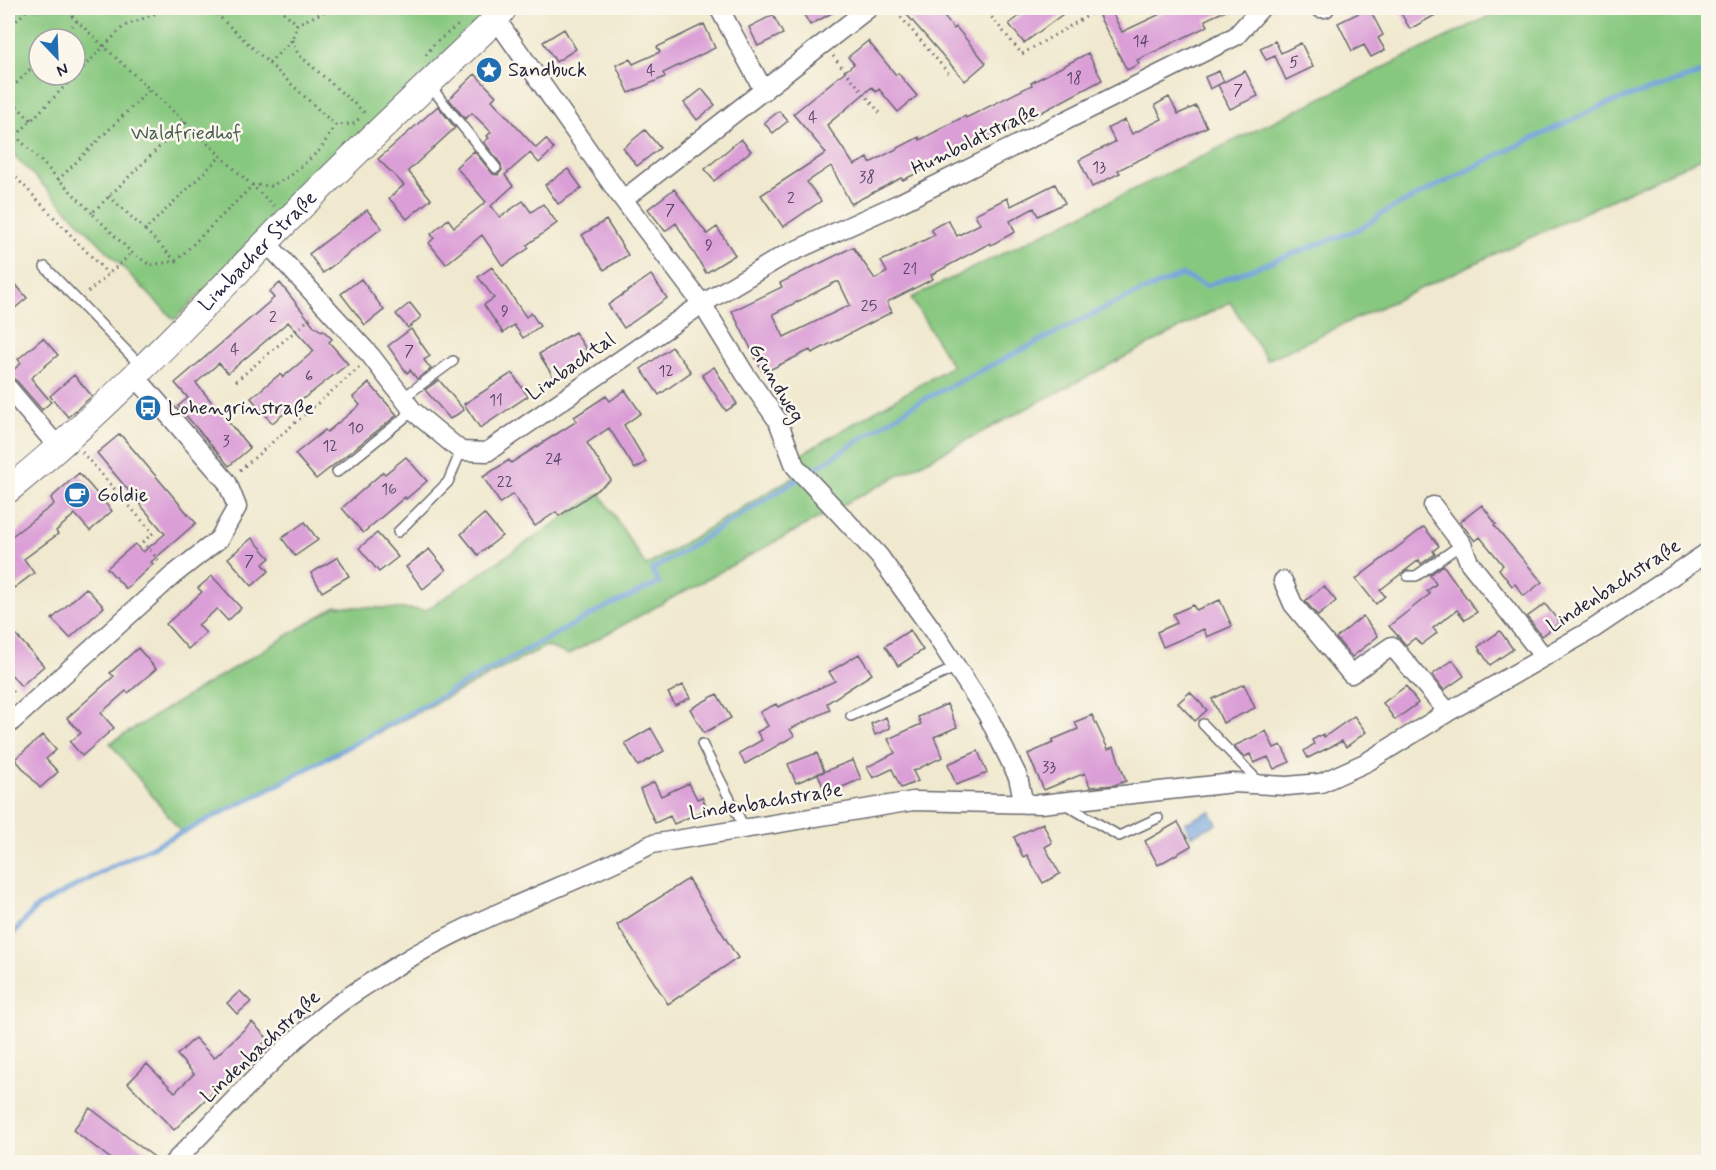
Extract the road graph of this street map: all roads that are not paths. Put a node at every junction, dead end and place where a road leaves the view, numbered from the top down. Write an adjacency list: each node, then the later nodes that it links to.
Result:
1 (719, 8): 6 (street)
2 (869, 8): 6 (street)
3 (1261, 8): 11 (street, Humboldtstraße)
4 (500, 13): 5 (main road, Limbacher Straße); 8 (street, Grundweg)
5 (429, 84): 7 (lane); 9 (main road, Limbacher Straße)
6 (764, 91): 8 (street)
7 (496, 168)
8 (624, 199): 11 (street, Grundweg)
9 (267, 242): 13 (main road, Limbacher Straße); 15 (street)
10 (45, 267): 13 (lane)
11 (702, 304): 17 (street, Limbachtal); 27 (street, Grundweg)
12 (453, 361): 15 (lane)
13 (139, 372): 16 (main road, Limbacher Straße); 31 (street)
14 (8, 388): 16 (street)
15 (408, 404): 17 (street); 18 (lane)
16 (64, 442): 19 (main road, Limbacher Straße)
17 (461, 451): 21 (lane)
18 (337, 472)
19 (8, 490)
20 (1433, 506): 22 (street, Lindenbachstraße)
21 (398, 532)
22 (1462, 544): 24 (lane); 26 (street, Lindenbachstraße)
23 (1708, 552): 26 (street, Lindenbachstraße)
24 (1408, 576)
25 (1283, 581): 28 (street)
26 (1544, 657): 28 (street, Lindenbachstraße)
27 (957, 667): 29 (lane); 35 (street, Grundweg)
28 (1448, 712): 33 (street, Lindenbachstraße)
29 (850, 716)
30 (1203, 724): 33 (lane)
31 (8, 725)
32 (702, 744): 37 (lane)
33 (1262, 784): 34 (street, Lindenbachstraße)
34 (1062, 802): 35 (street, Lindenbachstraße); 36 (lane)
35 (1024, 804): 37 (street, Lindenbachstraße)
36 (1158, 818)
37 (745, 829): 38 (street, Lindenbachstraße)
38 (174, 1162)

